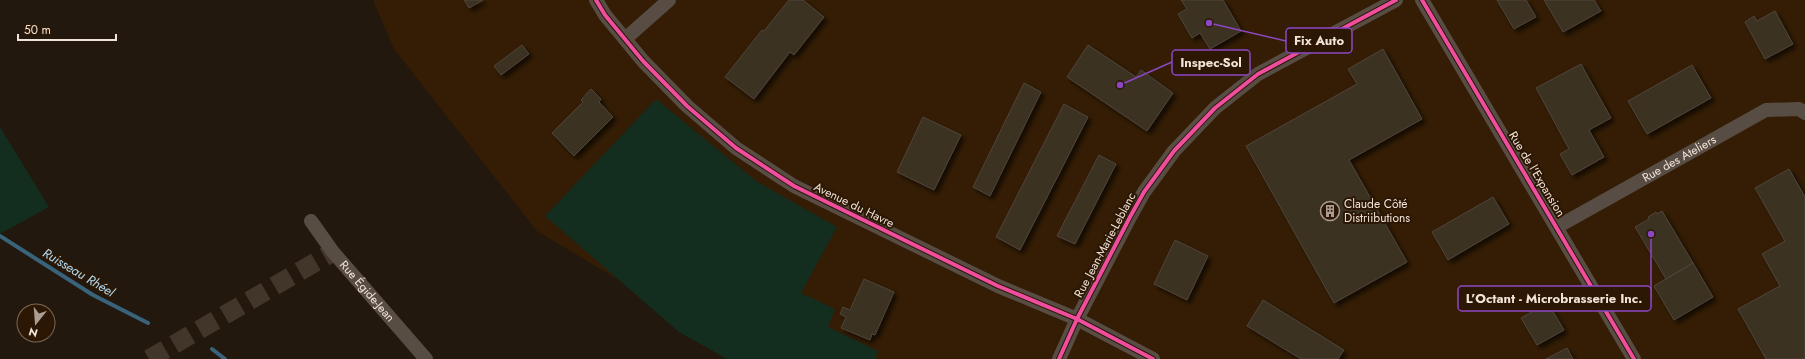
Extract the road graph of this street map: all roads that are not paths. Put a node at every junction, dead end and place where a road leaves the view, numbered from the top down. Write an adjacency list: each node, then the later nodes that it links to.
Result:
1 (596, 0): 5 (street, Avenue du Havre)
2 (669, 0): 5 (street)
3 (1396, 0): 9 (street, Rue Jean-Marie-Leblanc)
4 (1422, 0): 8 (street, Rue de l'Expansion)
5 (625, 39): 9 (street, Avenue du Havre)
6 (1805, 112): 8 (street, Rue des Ateliers)
7 (311, 221): 10 (street, Rue Égide-Jean)
8 (1557, 228): 13 (street, Rue de l'Expansion)
9 (1077, 319): 11 (street, Rue Jean-Marie-Leblanc); 12 (street, Avenue du Havre)
10 (426, 359)
11 (1059, 359)
12 (1153, 359)
13 (1634, 359)

